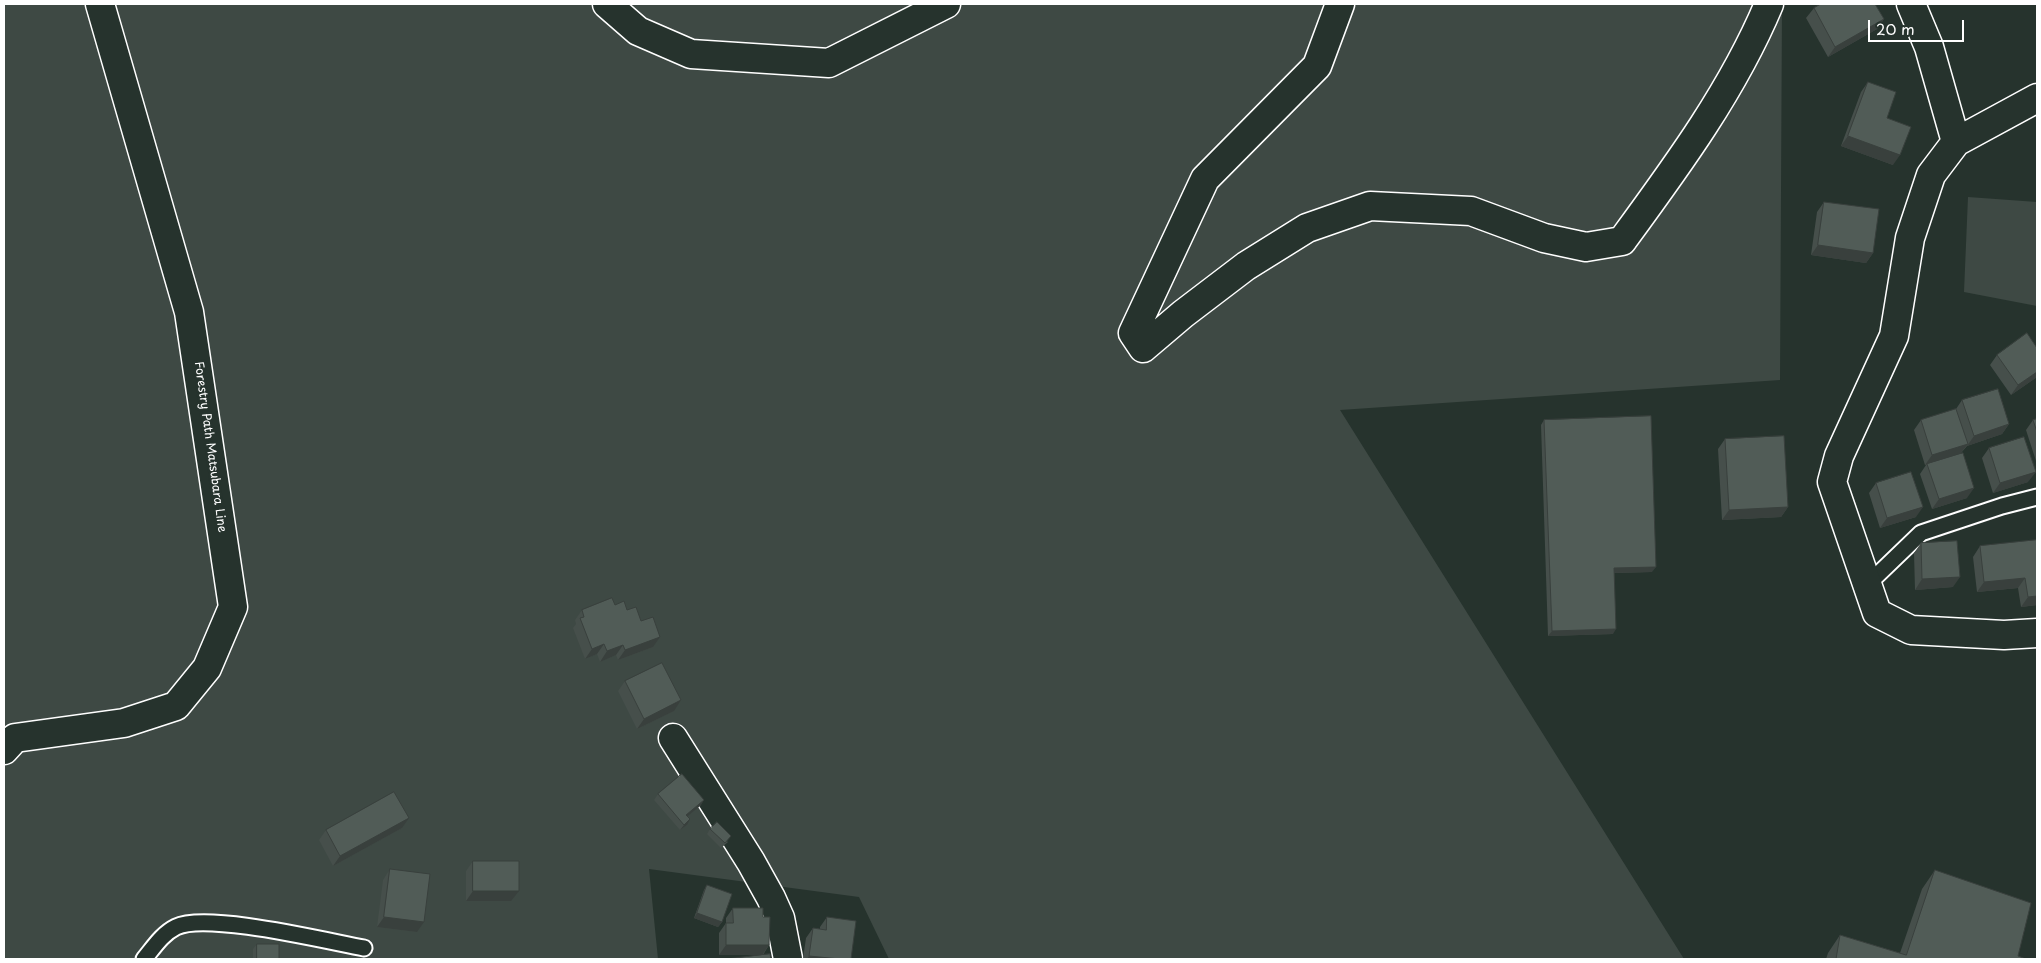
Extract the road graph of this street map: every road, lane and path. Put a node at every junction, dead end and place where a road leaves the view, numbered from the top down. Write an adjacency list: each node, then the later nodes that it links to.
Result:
1 (100, 4): 13 (street, Forestry Path Matsubara Line)
2 (607, 4): 3 (street)
3 (946, 4)
4 (1340, 4): 5 (street)
5 (1769, 4)
6 (1911, 4): 8 (street)
7 (2037, 98): 8 (street)
8 (1956, 142): 10 (street)
9 (2037, 497): 10 (lane)
10 (1868, 585): 11 (street)
11 (2037, 633)
12 (673, 738): 16 (street)
13 (4, 750)
14 (364, 948): 15 (lane)
15 (144, 959)
16 (788, 959)

